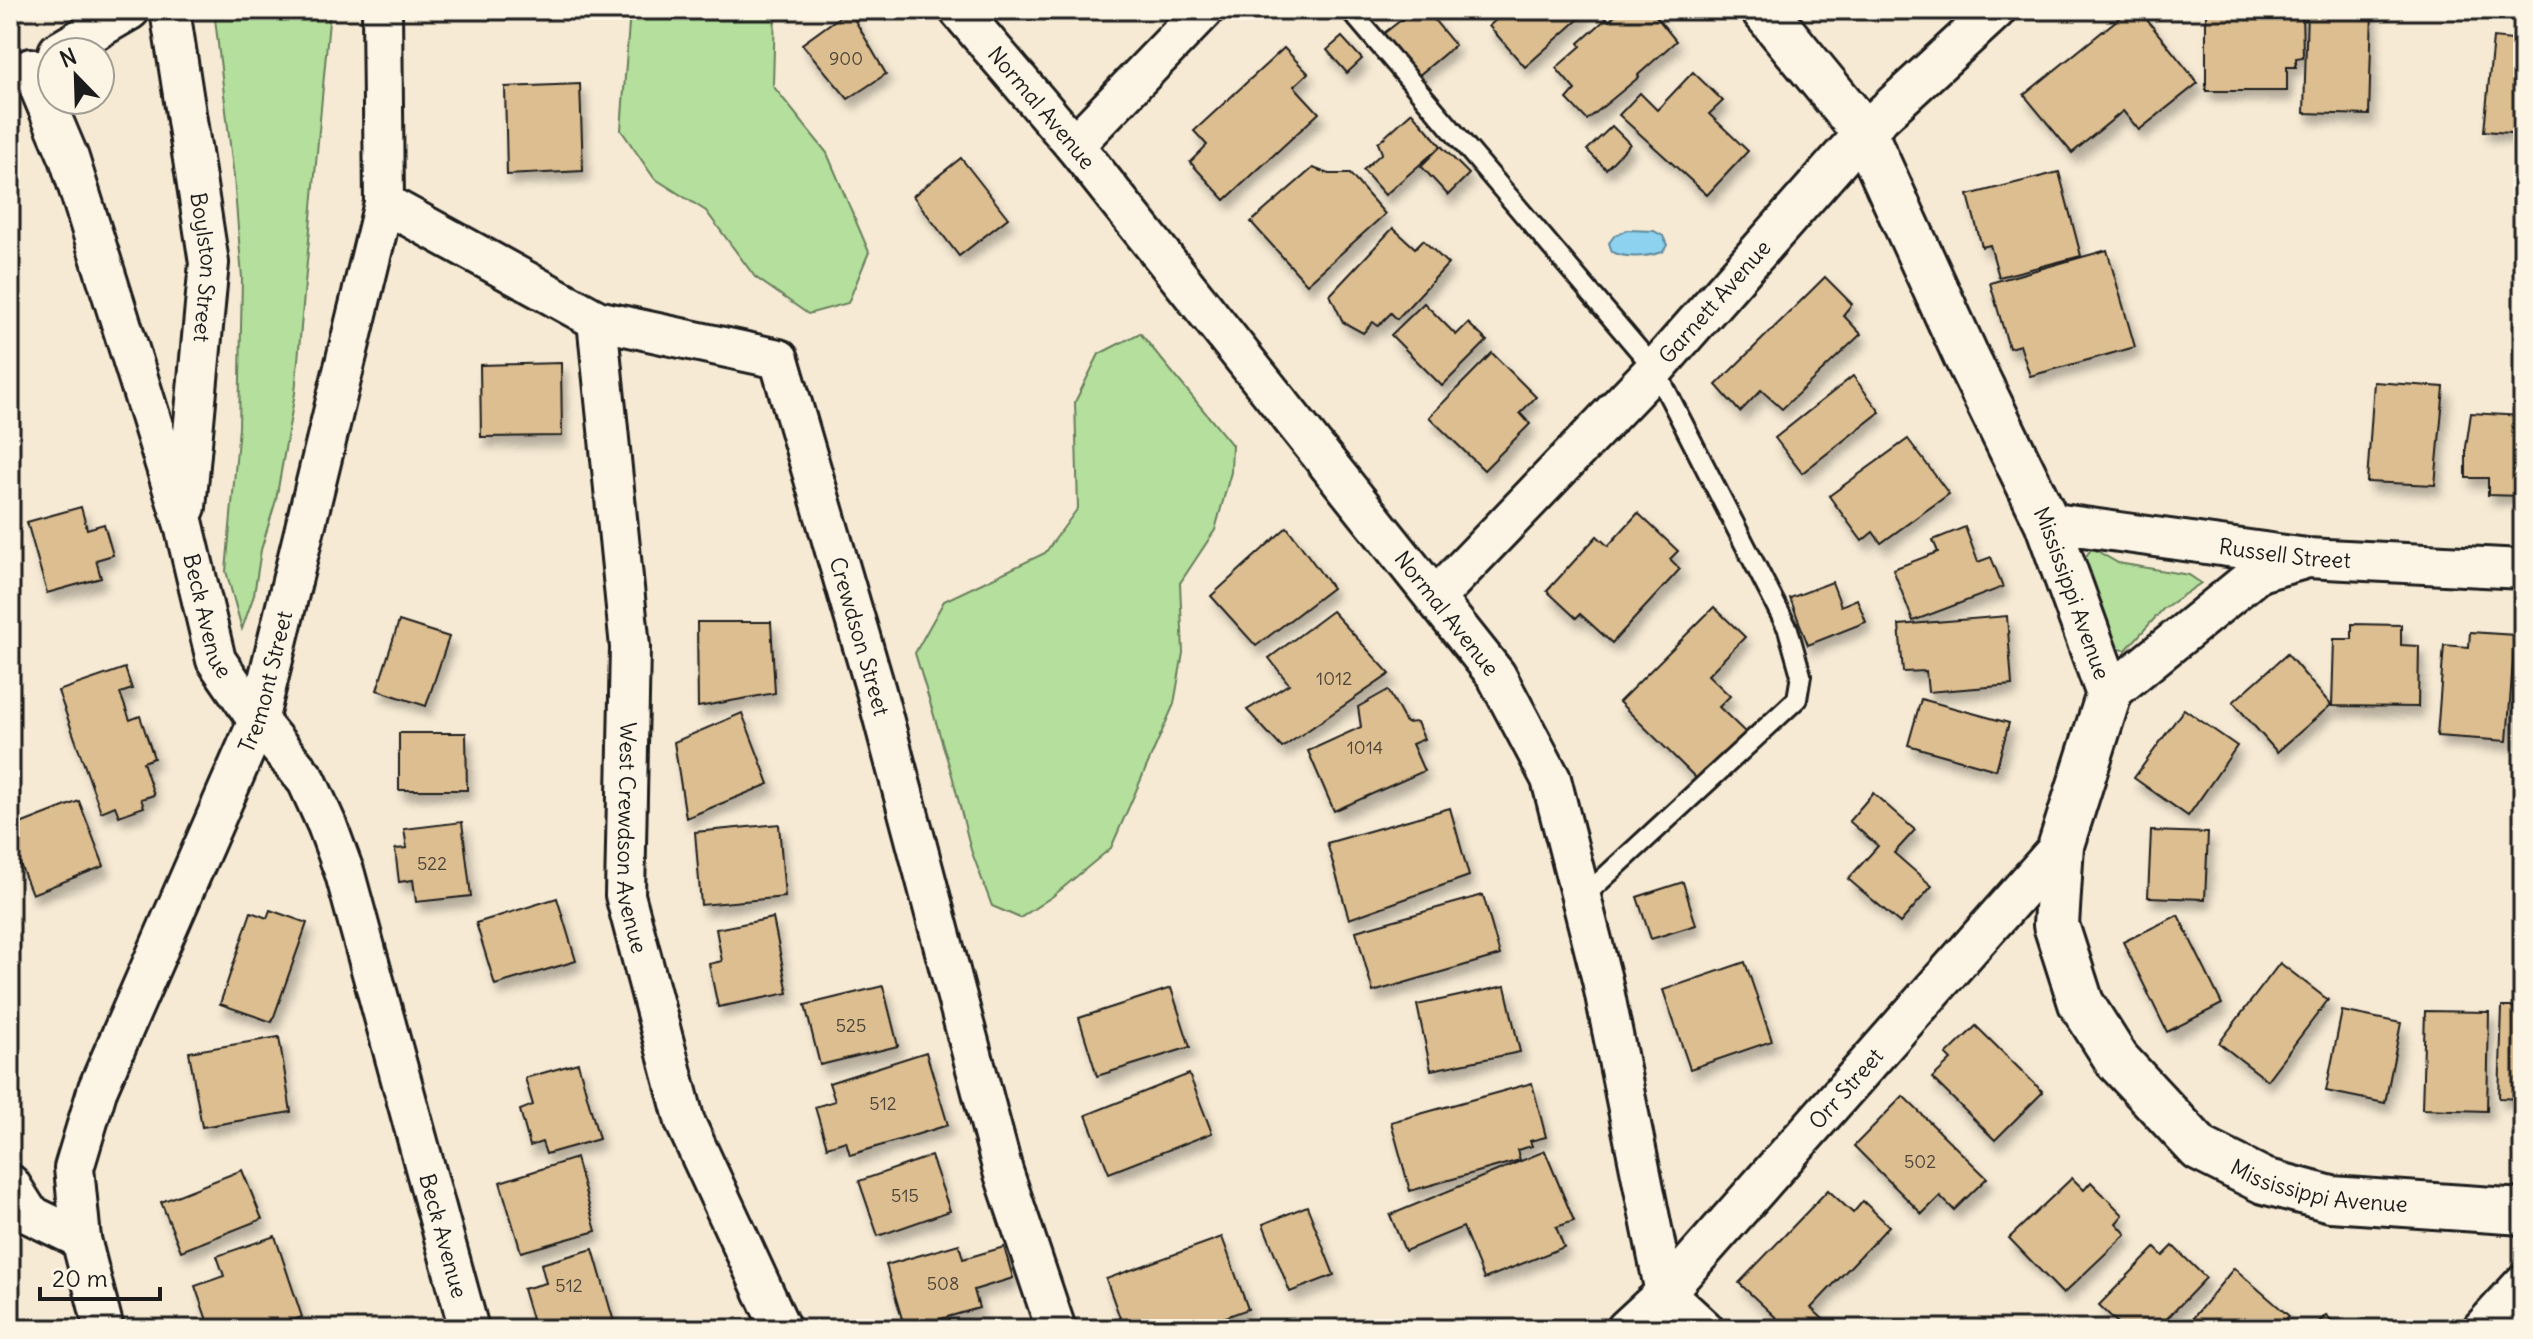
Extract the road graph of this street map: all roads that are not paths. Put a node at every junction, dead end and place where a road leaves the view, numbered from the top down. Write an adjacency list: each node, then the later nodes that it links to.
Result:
1 (130, 10): 9 (street)
2 (170, 10): 17 (street, Boylston Street)
3 (382, 10): 13 (street, Tremont Street)
4 (959, 10): 12 (street, Normal Avenue)
5 (1204, 10): 12 (street)
6 (1350, 10): 15 (lane)
7 (1764, 10): 11 (street, Mississippi Avenue)
8 (1996, 10): 11 (street, Garnett Avenue)
9 (85, 36)
10 (55, 116): 17 (street, Beck Avenue)
11 (1864, 132): 15 (street, Garnett Avenue); 16 (street, Mississippi Avenue)
12 (1074, 145): 20 (street, Normal Avenue)
13 (384, 203): 14 (street, Crewdson Street); 22 (street, Tremont Street)
14 (597, 320): 32 (street, West Crewdson Avenue); 33 (street, Crewdson Street)
15 (1655, 369): 20 (street, Garnett Avenue); 24 (lane)
16 (2047, 522): 18 (street, Russell Street); 21 (street, Mississippi Avenue)
17 (184, 525): 22 (street, Beck Avenue)
18 (2307, 558): 19 (street, Russell Street); 21 (street)
19 (2523, 569)
20 (1436, 597): 24 (street, Normal Avenue)
21 (2109, 694): 23 (street, Mississippi Avenue)
22 (258, 721): 27 (street, Tremont Street); 31 (street, Beck Avenue)
23 (2061, 845): 26 (street, Mississippi Avenue); 29 (street, Orr Street)
24 (1581, 899): 29 (street, Normal Avenue)
25 (10, 1184): 27 (street)
26 (2523, 1212)
27 (81, 1239): 30 (street, Tremont Street)
28 (2523, 1284): 36 (street)
29 (1665, 1293): 34 (street, Orr Street); 35 (street)
30 (104, 1329)
31 (469, 1329)
32 (781, 1329)
33 (1056, 1329)
34 (1626, 1329)
35 (1704, 1329)
36 (2482, 1329)

